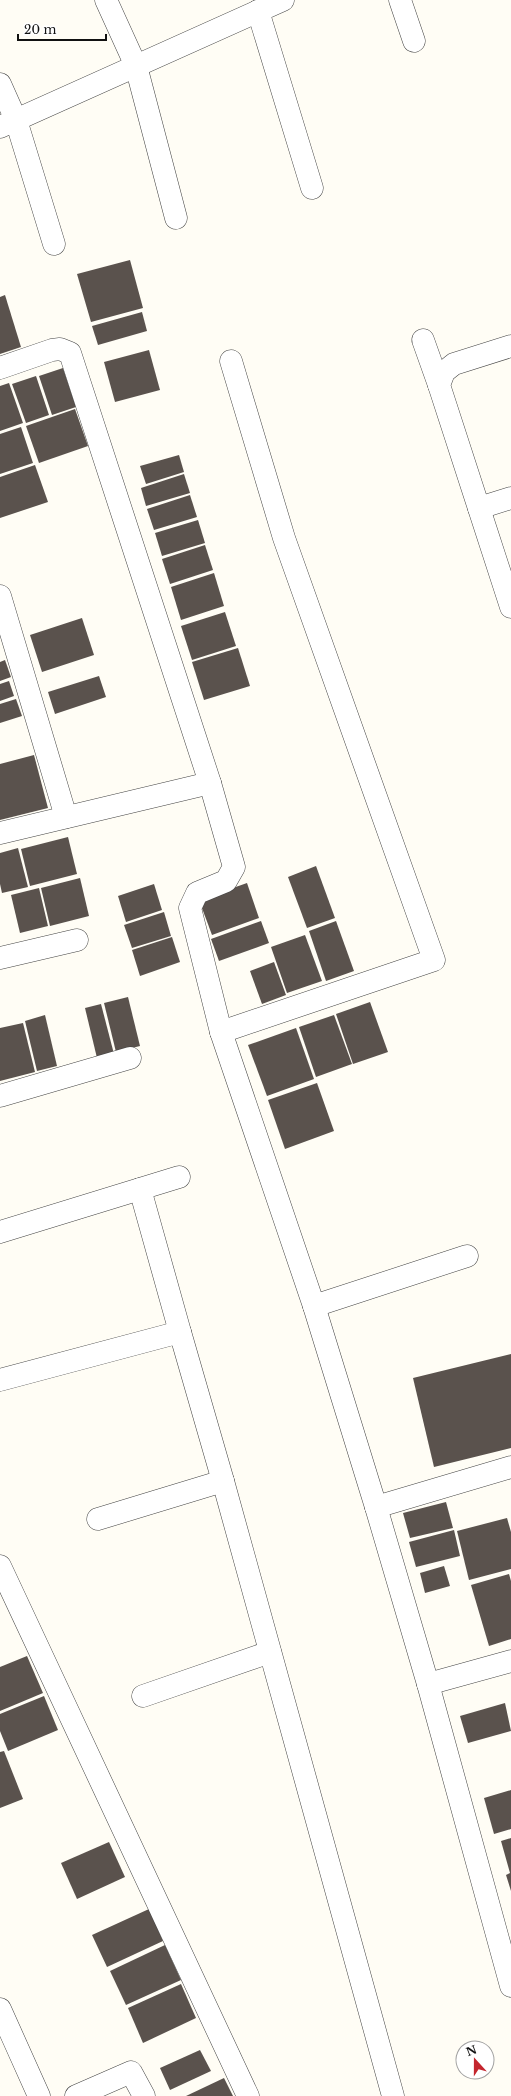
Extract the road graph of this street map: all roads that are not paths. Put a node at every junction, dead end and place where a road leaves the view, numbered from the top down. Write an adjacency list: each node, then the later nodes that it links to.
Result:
1 (106, 0): 5 (street)
2 (400, 0): 4 (street)
3 (269, 4): 5 (street); 8 (street)
4 (414, 41)
5 (136, 66): 7 (street); 9 (street)
6 (0, 84): 7 (street)
7 (8, 124): 10 (street)
8 (312, 188)
9 (176, 218)
10 (54, 244)
11 (423, 340): 15 (street)
12 (511, 346): 15 (street)
13 (231, 360): 25 (street)
14 (0, 368): 20 (street)
15 (439, 385): 17 (street)
16 (511, 498): 17 (street)
17 (478, 508): 19 (street)
18 (0, 596): 21 (street)
19 (511, 607)
20 (210, 783): 21 (street); 25 (street)
21 (66, 817): 22 (street)
22 (0, 834)
23 (77, 940): 24 (street)
24 (0, 958)
25 (221, 1032): 32 (street)
26 (130, 1058): 27 (street)
27 (0, 1096)
28 (178, 1177): 29 (street)
29 (140, 1189): 30 (street); 33 (street)
30 (0, 1232)
31 (467, 1256): 32 (street)
32 (314, 1306): 37 (street)
33 (180, 1332): 34 (street); 36 (street)
34 (0, 1380)
35 (511, 1467): 37 (street)
36 (224, 1481): 38 (street); 40 (street)
37 (376, 1506): 42 (street)
38 (98, 1519)
39 (0, 1566): 49 (street)
40 (270, 1652): 43 (street); 50 (street)
41 (511, 1661): 42 (street)
42 (428, 1684): 44 (street)
43 (143, 1696)
44 (511, 1986)
45 (0, 2009): 46 (street)
46 (39, 2096)
47 (76, 2096): 48 (street)
48 (144, 2096)
49 (248, 2096)
50 (393, 2096)

